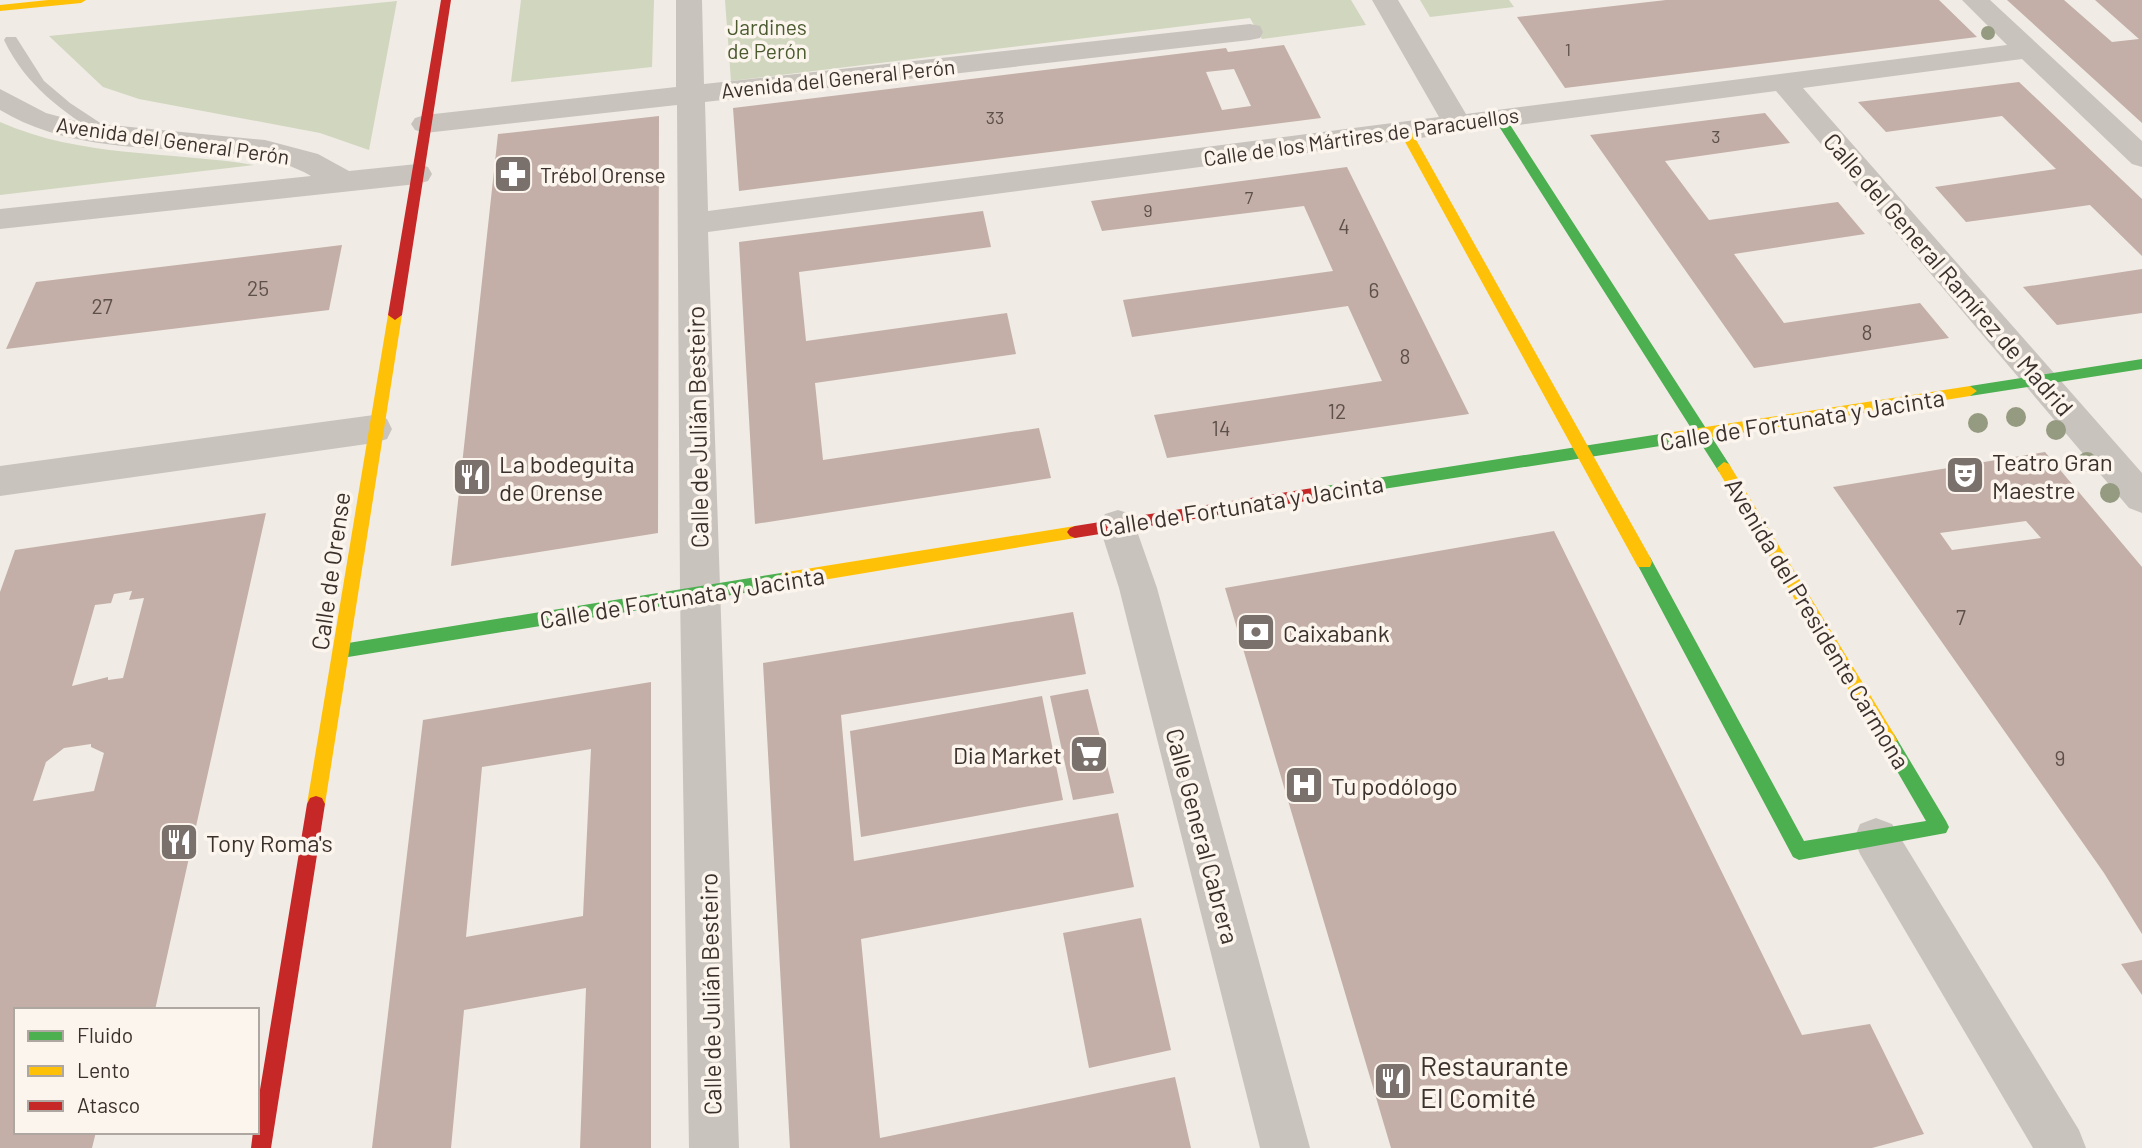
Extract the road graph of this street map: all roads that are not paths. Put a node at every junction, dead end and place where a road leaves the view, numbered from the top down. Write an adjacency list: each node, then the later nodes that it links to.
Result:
1 (81, 0): 6 (street)
2 (446, 0): 15 (street, Calle de Orense)
3 (689, 0): 11 (street, Calle de Julián Besteiro)
4 (1385, 0): 14 (street)
5 (1975, 0): 9 (street)
6 (0, 8)
7 (1250, 32): 11 (street, Avenida del General Perón)
8 (11, 40): 17 (lane)
9 (2028, 50): 10 (street, Calle de los Mártires de Paracuellos); 18 (street)
10 (1783, 81): 13 (street, Calle de los Mártires de Paracuellos); 24 (street, Calle del General Ramírez de Madrid)
11 (691, 94): 15 (street, Avenida del General Perón); 22 (street, Calle de Julián Besteiro)
12 (0, 98): 17 (street, Avenida del General Perón)
13 (1499, 117): 14 (street, Calle de los Mártires de Paracuellos); 26 (street, Avenida del Presidente Carmona)
14 (1457, 123): 16 (street, Calle de los Mártires de Paracuellos)
15 (425, 124): 19 (street, Calle de Orense)
16 (1404, 130): 22 (street, Calle de los Mártires de Paracuellos); 27 (street, Avenida del Presidente Carmona)
17 (109, 135): 20 (street, Avenida del General Perón)
18 (2142, 157)
19 (417, 174): 20 (street, Avenida del General Perón); 25 (street, Calle de Orense)
20 (345, 182): 21 (street, Avenida del General Perón)
21 (0, 219)
22 (694, 223): 31 (street, Calle de Julián Besteiro)
23 (2142, 364): 24 (street, Calle de Fortunata y Jacinta)
24 (2042, 380): 26 (street, Calle de Fortunata y Jacinta); 29 (street, Calle del General Ramírez de Madrid)
25 (374, 429): 28 (street); 32 (street, Calle de Orense)
26 (1704, 435): 27 (street, Calle de Fortunata y Jacinta); 33 (street, Avenida del Presidente Carmona)
27 (1584, 452): 30 (street, Calle de Fortunata y Jacinta); 33 (street, Avenida del Presidente Carmona)
28 (0, 481)
29 (2142, 498)
30 (1118, 524): 31 (street, Calle de Fortunata y Jacinta); 36 (street, Calle General Cabrera)
31 (699, 594): 32 (street, Calle de Fortunata y Jacinta); 35 (street, Calle de Julián Besteiro)
32 (342, 651): 34 (street, Calle de Orense)
33 (1876, 839): 37 (street)
34 (261, 1148)
35 (714, 1148)
36 (1285, 1148)
37 (2061, 1148)

